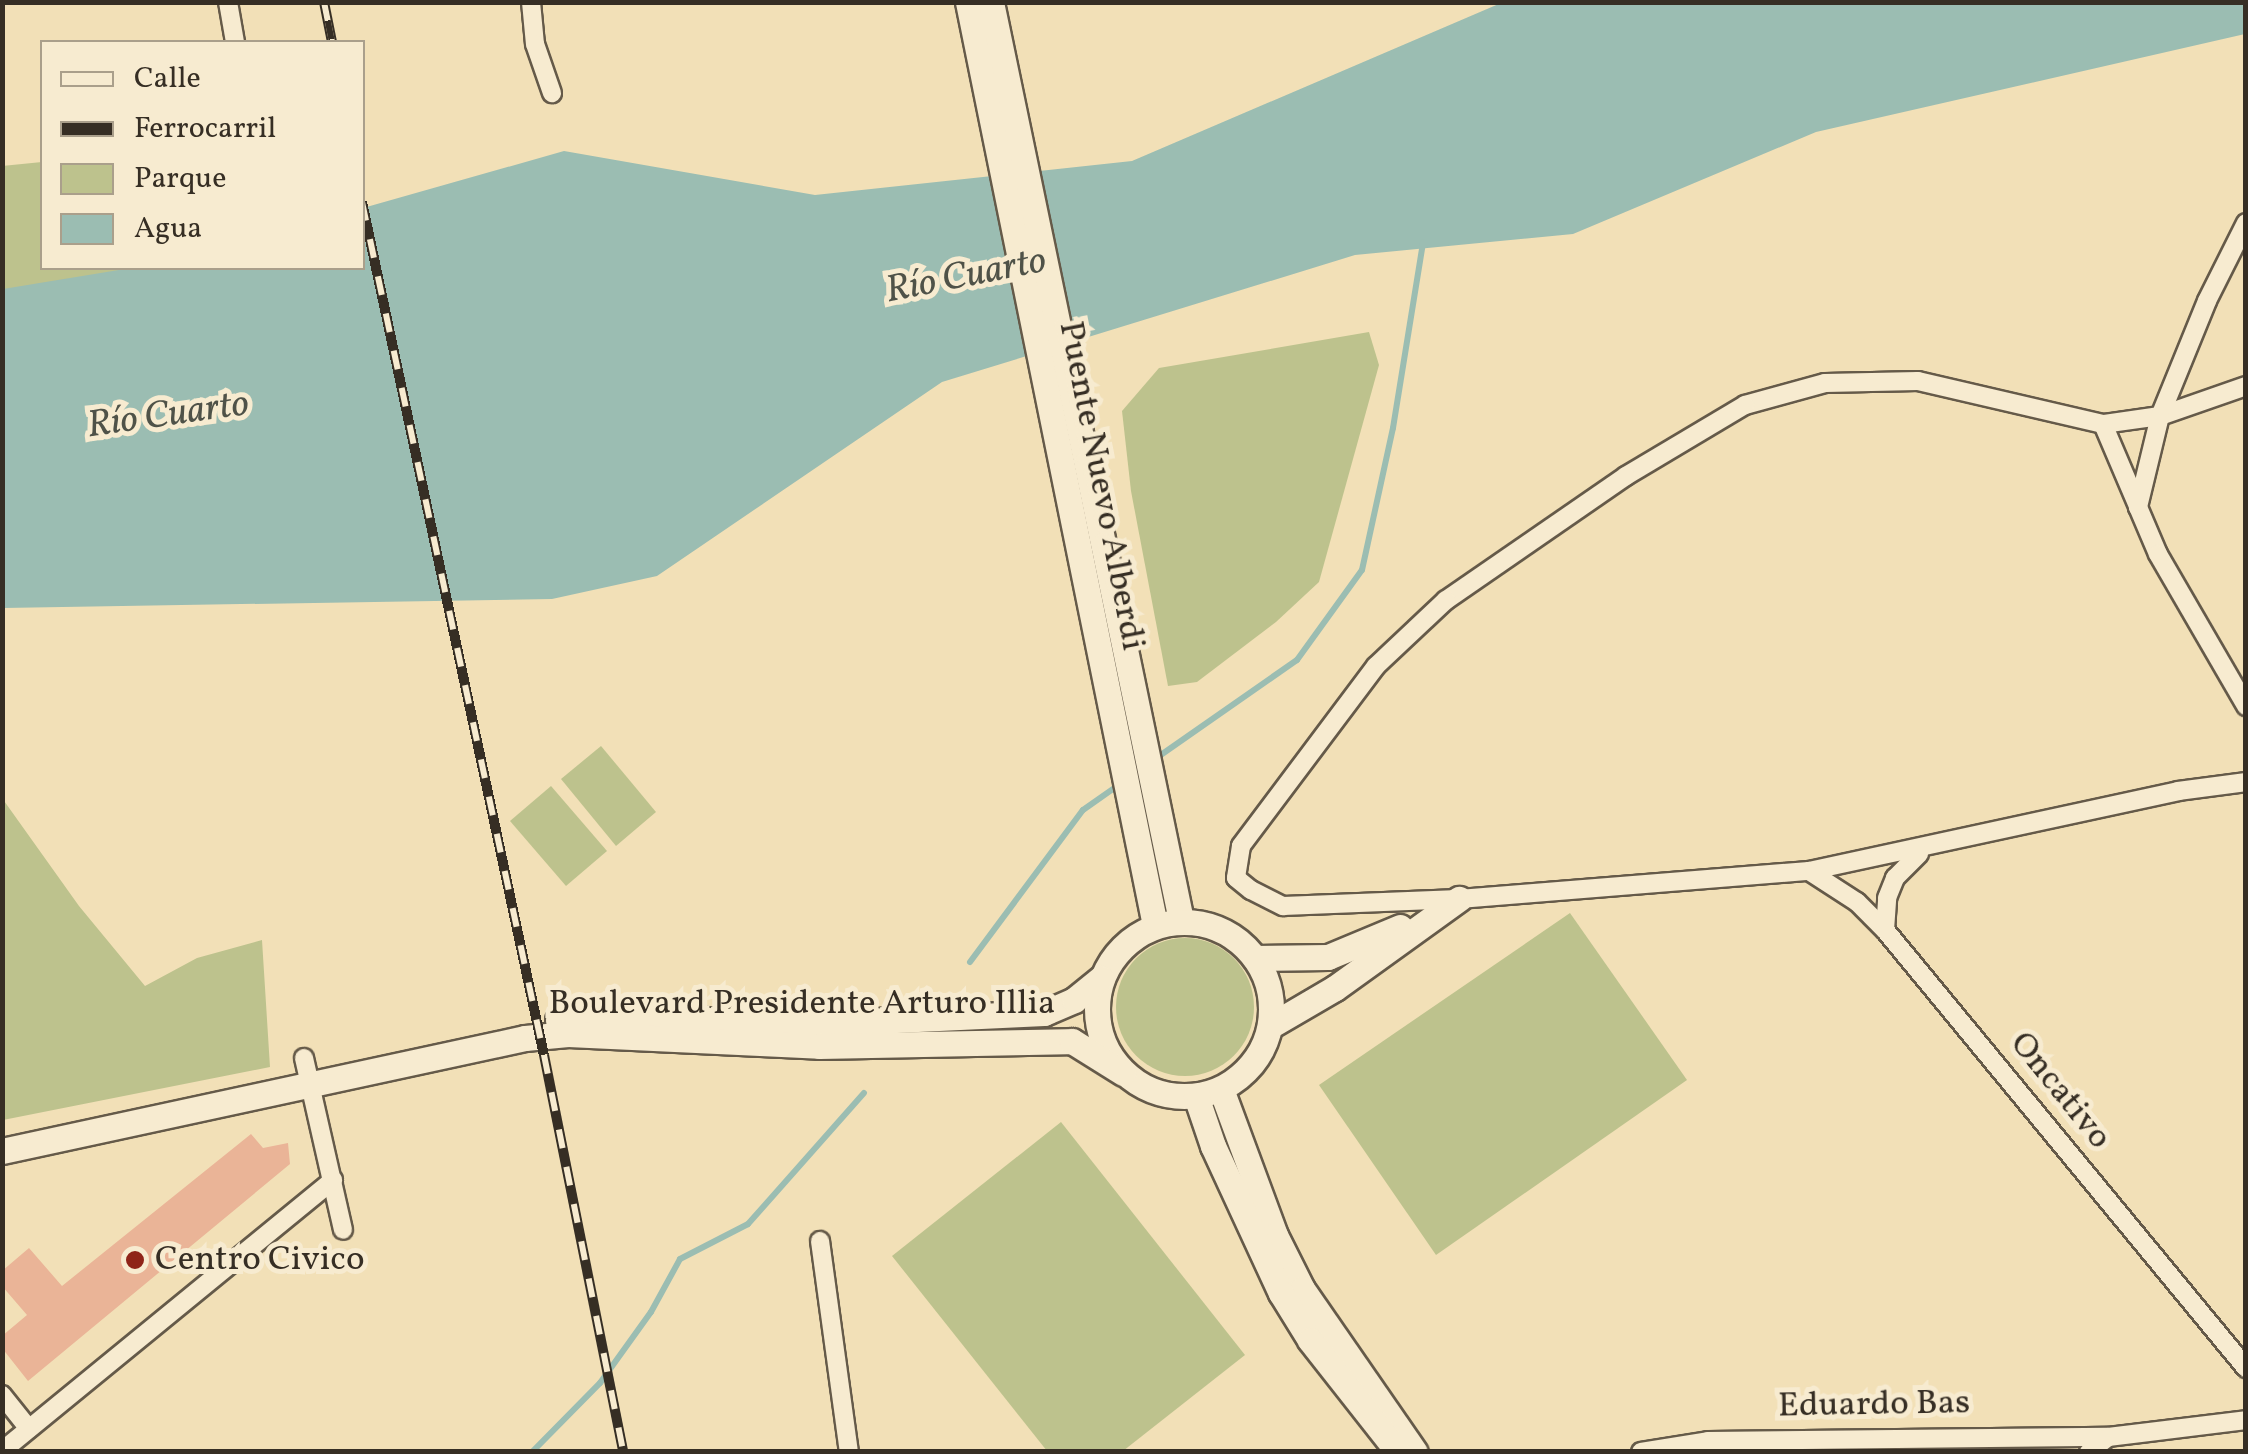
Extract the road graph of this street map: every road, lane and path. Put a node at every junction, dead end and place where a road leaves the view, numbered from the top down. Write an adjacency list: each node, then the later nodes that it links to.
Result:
1 (228, 2): 5 (street)
2 (531, 2): 6 (street)
3 (968, 2): 18 (main road, Puente Nuevo Alberdi)
4 (991, 2): 17 (main road, Puente Nuevo Alberdi)
5 (235, 40)
6 (552, 93)
7 (2246, 224): 9 (street)
8 (2246, 386): 9 (street)
9 (2160, 416): 10 (street); 11 (street)
10 (2103, 424): 11 (street); 16 (street)
11 (2138, 507): 12 (street)
12 (2246, 706)
13 (2246, 782): 15 (street)
14 (1919, 854): 19 (street)
15 (1809, 871): 16 (street); 19 (street, Oncativo)
16 (1459, 899): 20 (main road); 22 (main road)
17 (1181, 920): 18 (main road); 20 (main road)
18 (1155, 925): 21 (main road)
19 (1885, 930): 31 (street, Oncativo)
20 (1255, 958): 22 (main road)
21 (1102, 978): 23 (main road, Boulevard Presidente Arturo Illia); 24 (main road)
22 (1270, 1026): 25 (main road)
23 (309, 1072): 24 (main road, Boulevard Presidente Arturo Illia); 26 (main road, Boulevard Presidente Arturo Illia); 27 (main road, Boulevard Presidente Arturo Illia); 28 (street)
24 (1123, 1073): 25 (main road)
25 (1208, 1092): 39 (main road); 40 (main road)
26 (2, 1135)
27 (2, 1151)
28 (333, 1180): 29 (street); 34 (street)
29 (343, 1230)
30 (820, 1242): 38 (street)
31 (2246, 1368)
32 (2, 1395): 34 (street)
33 (2246, 1420): 35 (street, Eduardo Bas)
34 (29, 1429): 37 (street)
35 (2108, 1437): 36 (street, Eduardo Bas); 42 (street)
36 (1844, 1444): 41 (street, Eduardo Bas)
37 (2, 1451)
38 (849, 1452)
39 (1398, 1452)
40 (1416, 1452)
41 (1641, 1452)
42 (2090, 1452)

